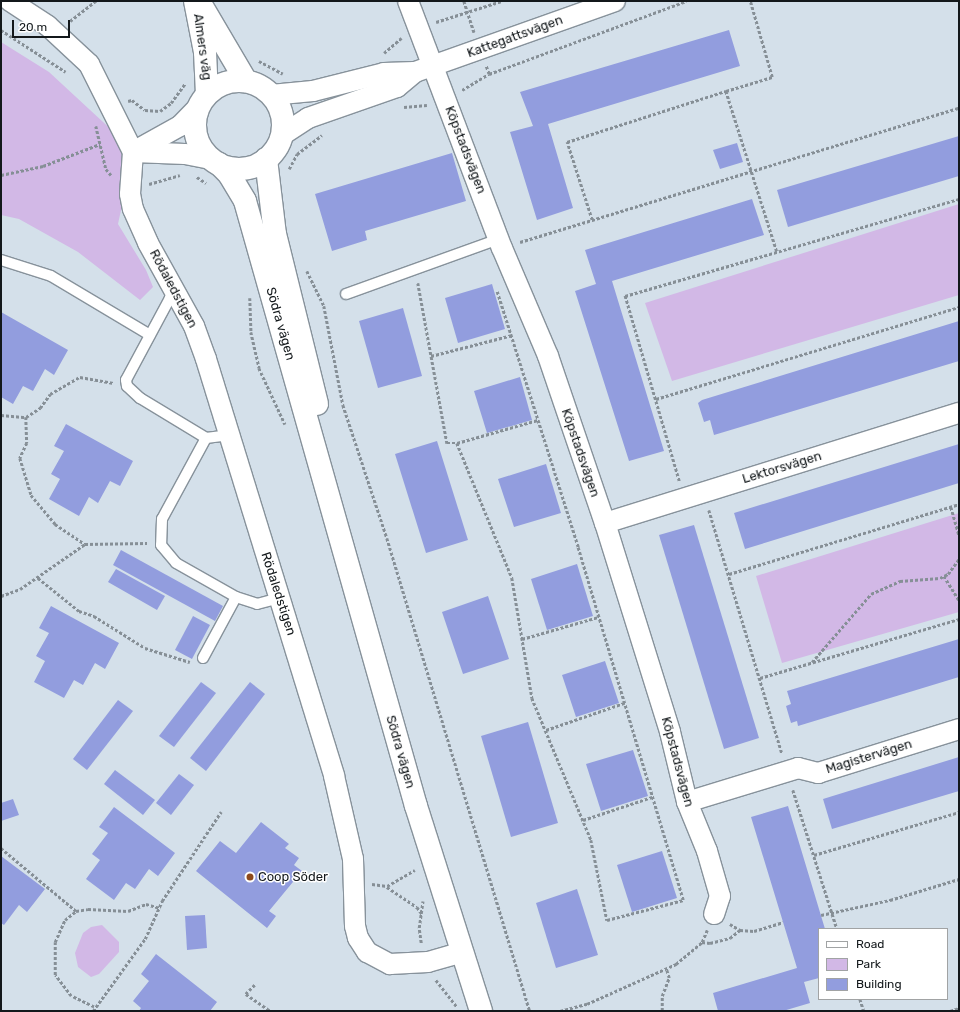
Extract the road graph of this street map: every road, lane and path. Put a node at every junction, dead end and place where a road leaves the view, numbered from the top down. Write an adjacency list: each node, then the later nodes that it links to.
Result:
1 (10, 1): 10 (street)
2 (96, 1): 10 (path)
3 (195, 1): 20 (street, Almers väg)
4 (199, 1): 17 (street, Almers väg)
5 (408, 1): 12 (street, Köpstadsvägen)
6 (615, 1): 12 (street, Kattegattsvägen)
7 (686, 1): 13 (path)
8 (750, 1): 18 (path)
9 (1, 30): 15 (path)
10 (56, 32): 22 (street)
11 (252, 56): 14 (path)
12 (424, 69): 19 (street, Kattegattsvägen); 21 (street, Köpstadsvägen); 26 (street, Kattegattsvägen)
13 (489, 74)
14 (287, 75)
15 (72, 76)
16 (186, 81): 22 (path)
17 (246, 81): 19 (street); 20 (street)
18 (726, 92): 30 (path); 38 (path)
19 (271, 95): 26 (street)
20 (203, 100): 27 (street); 29 (street)
21 (447, 104): 23 (path); 39 (street, Köpstadsvägen)
22 (110, 108): 27 (street); 32 (path)
23 (398, 108)
24 (959, 108): 30 (path)
25 (330, 131): 34 (path)
26 (282, 135): 28 (street)
27 (133, 152): 29 (street); 35 (street, Rödaledstigen)
28 (266, 159): 29 (street); 60 (street, Södra vägen)
29 (215, 162): 60 (street, Södra vägen)
30 (751, 171): 38 (path); 40 (path)
31 (185, 174): 35 (path)
32 (1, 175)
33 (189, 175): 36 (path)
34 (287, 177)
35 (132, 180): 45 (street, Rödaledstigen)
36 (211, 186)
37 (959, 199): 40 (path)
38 (592, 220): 39 (path)
39 (501, 244): 43 (lane); 65 (street, Köpstadsvägen)
40 (777, 252): 52 (path)
41 (1, 260): 48 (lane)
42 (304, 264): 115 (path)
43 (415, 269): 46 (lane); 50 (path)
44 (496, 287): 49 (path)
45 (177, 293): 48 (lane); 57 (street, Rödaledstigen)
46 (346, 294)
47 (959, 307): 52 (path)
48 (150, 335): 51 (lane)
49 (512, 335): 50 (path); 56 (path)
50 (431, 356): 59 (path)
51 (127, 386): 55 (path); 58 (lane)
52 (656, 399): 62 (path)
53 (959, 412): 61 (street, Lektorsvägen)
54 (1, 415): 55 (path)
55 (26, 417): 67 (path)
56 (538, 420): 59 (path); 77 (path)
57 (230, 435): 58 (lane); 75 (street, Rödaledstigen)
58 (206, 438): 68 (lane)
59 (457, 443): 79 (path)
60 (328, 490): 106 (street, Södra vägen)
61 (704, 492): 62 (street, Lektorsvägen); 70 (path)
62 (684, 498): 65 (street, Lektorsvägen)
63 (959, 504): 64 (path)
64 (951, 507): 66 (path); 70 (path)
65 (605, 523): 88 (street, Köpstadsvägen)
66 (959, 535)
67 (85, 544): 68 (path); 72 (path)
68 (161, 544): 74 (lane)
69 (959, 559): 71 (path)
70 (729, 574): 82 (path)
71 (944, 576): 76 (path); 81 (path)
72 (38, 578): 73 (path); 80 (path)
73 (1, 596)
74 (236, 597): 75 (lane); 80 (lane)
75 (280, 598): 96 (street, Rödaledstigen)
76 (959, 600)
77 (599, 617): 79 (path); 83 (path)
78 (959, 619): 81 (path)
79 (522, 639): 85 (path)
80 (203, 658)
81 (812, 662): 82 (path)
82 (760, 678): 86 (path)
83 (624, 703): 85 (path); 87 (path)
84 (959, 729): 86 (street, Magistervägen)
85 (546, 730): 91 (path)
86 (787, 771): 88 (street, Magistervägen); 93 (path)
87 (652, 797): 91 (path); 91 (path)
88 (687, 802): 102 (street, Köpstadsvägen)
89 (221, 812): 98 (path)
90 (959, 812): 93 (path)
91 (583, 820)
92 (1, 848): 99 (path)
93 (814, 855): 100 (path)
94 (416, 870): 97 (path)
95 (959, 879): 100 (path)
96 (354, 881): 97 (path); 106 (street, Rödaledstigen)
97 (387, 886): 101 (path)
98 (160, 908): 99 (path); 110 (path)
99 (76, 911): 110 (path)
100 (831, 913): 103 (path); 105 (path)
101 (422, 914)
102 (714, 914)
103 (821, 915)
104 (783, 922): 107 (path)
105 (837, 928)
106 (462, 952): 114 (street, Södra vägen)
107 (666, 968): 116 (path); 117 (path)
108 (255, 985): 113 (path)
109 (860, 1000): 118 (path)
110 (94, 1007): 112 (path)
111 (959, 1008): 119 (path)
112 (93, 1011)
113 (270, 1011)
114 (481, 1011)
115 (530, 1011)
116 (560, 1011)
117 (662, 1011)
118 (864, 1011)
119 (950, 1011)

